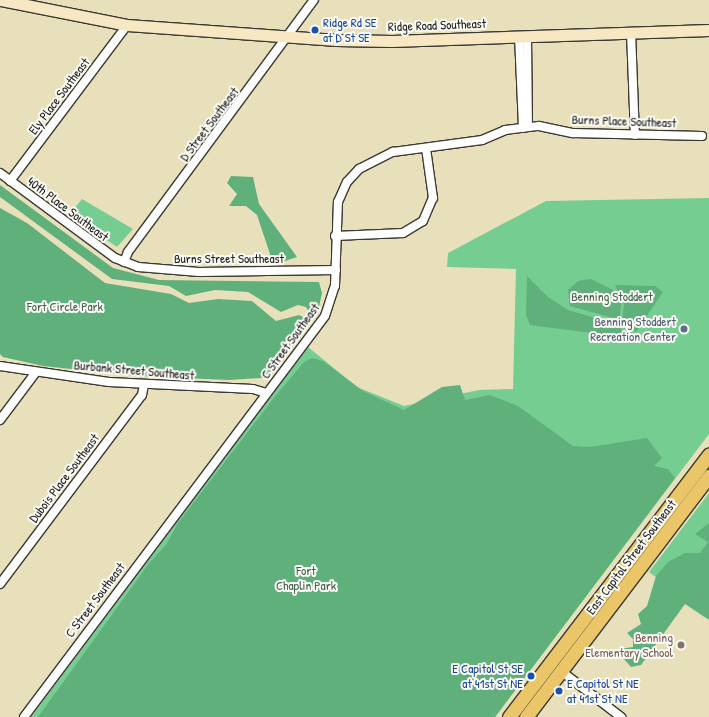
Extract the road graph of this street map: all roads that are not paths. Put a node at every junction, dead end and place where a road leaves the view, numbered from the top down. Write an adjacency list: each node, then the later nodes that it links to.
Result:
1 (314, 0): 7 (street, D Street Southeast)
2 (2, 2): 3 (main road, Ridge Road Southeast)
3 (127, 25): 7 (main road, Ridge Road Southeast); 13 (street, Ely Place Southeast)
4 (709, 30): 5 (main road, Ridge Road Southeast)
5 (631, 32): 6 (main road, Ridge Road Southeast); 9 (street)
6 (523, 36): 7 (main road, Ridge Road Southeast); 8 (street)
7 (289, 37): 15 (street, D Street Southeast)
8 (526, 128): 9 (street, Burns Place Southeast); 11 (street, C Street Southeast)
9 (635, 135): 10 (street, Burns Place Southeast)
10 (702, 136)
11 (426, 148): 14 (street, C Street Southeast); 14 (street)
12 (0, 173): 13 (street, 40th Place Southeast)
13 (10, 181): 15 (street, 40th Place Southeast)
14 (335, 236): 16 (street, C Street Southeast)
15 (124, 262): 16 (street, Burns Street Southeast)
16 (336, 270): 20 (street, C Street Southeast)
17 (0, 366): 18 (street, Burbank Street Southeast)
18 (36, 372): 19 (street, Burbank Street Southeast); 21 (street)
19 (144, 386): 20 (street, Burbank Street Southeast); 24 (street, Dubois Place Southeast)
20 (266, 393): 26 (street, C Street Southeast)
21 (0, 420)
22 (709, 454): 27 (main road, East Capitol Street Southeast)
23 (709, 476): 25 (main road)
24 (0, 584)
25 (561, 671): 28 (main road); 29 (street)
26 (24, 717)
27 (508, 717)
28 (526, 717)
29 (621, 717)

